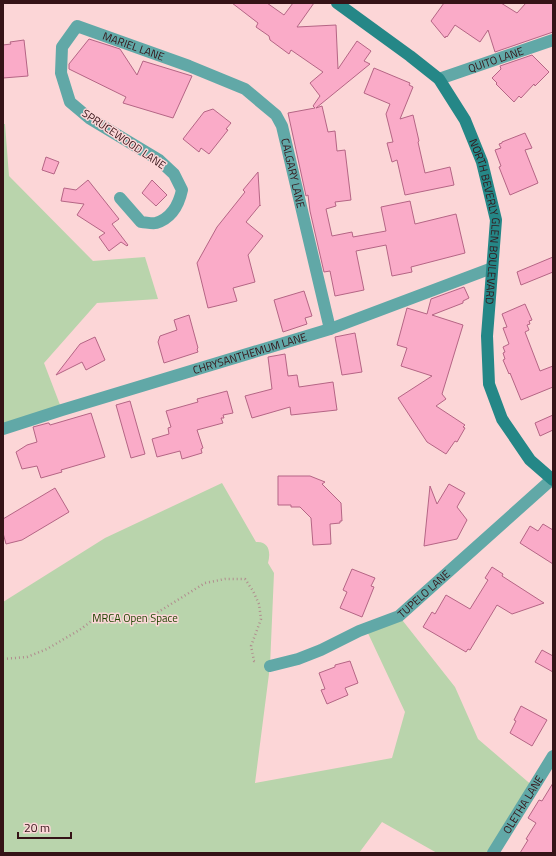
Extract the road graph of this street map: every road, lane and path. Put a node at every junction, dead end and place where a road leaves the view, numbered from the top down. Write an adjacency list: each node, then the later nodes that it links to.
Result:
1 (337, 3): 5 (main road, NORTH BEVERLY GLEN BOULEVARD)
2 (77, 26): 4 (street, MARIEL LANE); 6 (street, SPRUCEWOOD LANE)
3 (553, 40): 5 (street, QUITO LANE)
4 (189, 66): 8 (street, CALGARY LANE)
5 (439, 79): 7 (main road, NORTH BEVERLY GLEN BOULEVARD)
6 (120, 198)
7 (492, 268): 8 (street, CHRYSANTHEMUM LANE); 10 (main road, NORTH BEVERLY GLEN BOULEVARD)
8 (330, 329): 9 (street, CHRYSANTHEMUM LANE)
9 (3, 429)
10 (552, 480): 12 (street, TUPELO LANE)
11 (3, 659): 12 (path)
12 (270, 666)
13 (553, 756): 14 (street, OLETHA LANE)
14 (493, 853)

